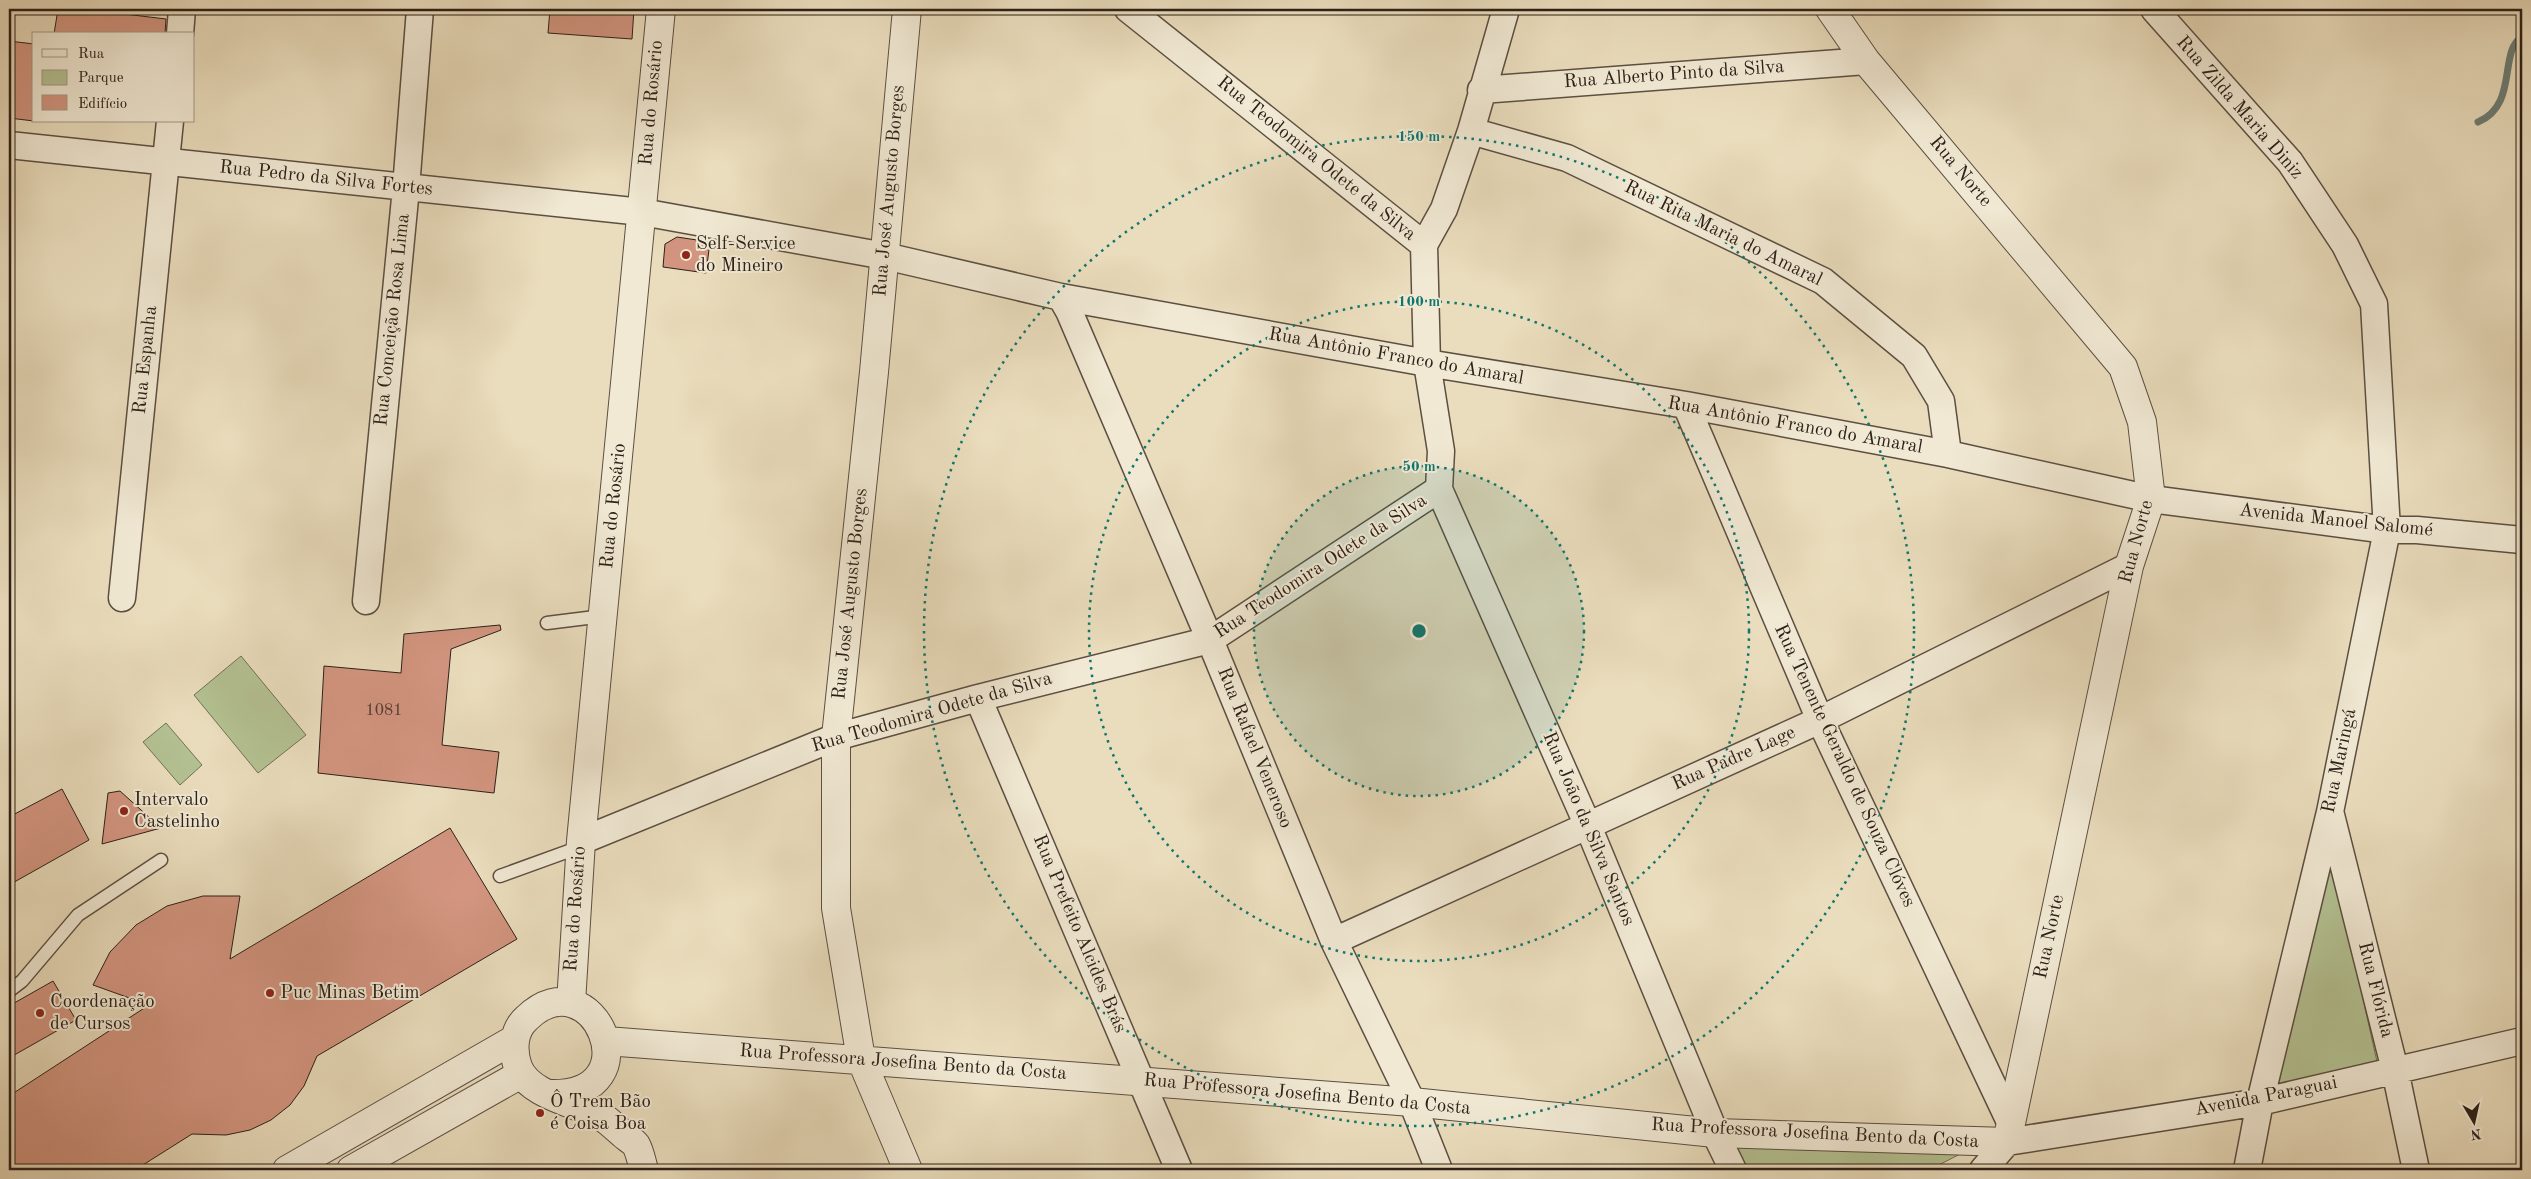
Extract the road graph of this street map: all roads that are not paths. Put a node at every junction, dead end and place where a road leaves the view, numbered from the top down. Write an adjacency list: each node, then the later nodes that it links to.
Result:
1 (182, 9): 9 (street)
2 (420, 9): 16 (street, Rua Conceição Rosa Lima)
3 (661, 9): 17 (street, Rua do Rosário)
4 (907, 9): 19 (street, Rua José Augusto Borges)
5 (1128, 9): 18 (street, Rua Teodomira Odete da Silva)
6 (1506, 9): 11 (street)
7 (2154, 9): 21 (street, Rua Zilda Maria Diniz)
8 (1838, 11): 10 (street, Rua Norte)
9 (180, 32)
10 (1866, 61): 11 (street, Rua Alberto Pinto da Silva); 26 (street, Rua Norte)
11 (1481, 90): 13 (street)
12 (170, 122): 15 (street, Rua Espanha)
13 (1471, 131): 18 (street); 24 (street, Rua Rita Maria do Amaral)
14 (9, 145): 15 (street, Rua Pedro da Silva Fortes)
15 (166, 162): 16 (street, Rua Pedro da Silva Fortes); 30 (street, Rua Espanha)
16 (406, 188): 17 (street, Rua Pedro da Silva Fortes); 31 (street, Rua Conceição Rosa Lima)
17 (642, 212): 19 (street, Rua Antônio Franco do Amaral); 32 (street, Rua do Rosário)
18 (1424, 245): 22 (street, Rua Teodomira Odete da Silva)
19 (885, 256): 20 (street, Rua Antônio Franco do Amaral); 37 (street, Rua José Augusto Borges)
20 (1061, 297): 22 (street, Rua Antônio Franco do Amaral); 34 (street, Rua Rafael Veneroso)
21 (2376, 345): 27 (street, Rua Maringá)
22 (1427, 363): 23 (street, Rua Antônio Franco do Amaral); 25 (street, Rua Teodomira Odete da Silva)
23 (1686, 405): 24 (street, Rua Antônio Franco do Amaral); 36 (street, Rua Tenente Geraldo de Souza Clóves)
24 (1948, 454): 26 (street, Rua Antônio Franco do Amaral)
25 (1439, 489): 34 (street, Rua Teodomira Odete da Silva); 39 (street, Rua João da Silva Santos)
26 (2151, 499): 27 (street, Avenida Manoel Salomé); 29 (street, Rua Norte)
27 (2387, 530): 28 (street, Avenida Manoel Salomé); 38 (street, Rua Maringá)
28 (2522, 540)
29 (2129, 566): 36 (street, Rua Padre Lage); 57 (street, Rua Norte)
30 (122, 598)
31 (366, 601)
32 (603, 616): 33 (lane); 40 (street, Rua do Rosário)
33 (547, 623)
34 (1210, 640): 35 (street, Rua Teodomira Odete da Silva); 43 (street, Rua Rafael Veneroso)
35 (978, 698): 37 (street, Rua Teodomira Odete da Silva); 52 (street, Rua Prefeito Alcides Brás)
36 (1820, 720): 39 (street, Rua Padre Lage); 57 (street, Rua Tenente Geraldo de Souza Clóves)
37 (836, 736): 40 (street, Rua Teodomira Odete da Silva); 49 (street, Rua José Augusto Borges)
38 (2330, 812): 50 (street, Rua Flórida); 55 (street, Rua Maringá)
39 (1588, 826): 43 (street, Rua Padre Lage); 56 (street, Rua João da Silva Santos)
40 (580, 844): 42 (lane); 45 (street, Rua do Rosário)
41 (161, 860): 44 (lane)
42 (500, 876)
43 (1334, 941): 54 (street, Rua Rafael Veneroso)
44 (9, 991)
45 (570, 1003): 46 (street); 47 (street)
46 (515, 1039): 51 (street); 58 (street)
47 (606, 1041): 49 (street, Rua Professora Josefina Bento da Costa); 53 (street)
48 (2522, 1041): 50 (street, Avenida Paraguai)
49 (861, 1060): 52 (street, Rua Professora Josefina Bento da Costa); 61 (street, Rua José Augusto Borges)
50 (2396, 1070): 55 (street, Avenida Paraguai); 67 (street, Rua Flórida)
51 (521, 1074): 53 (street); 59 (street)
52 (1142, 1082): 54 (street, Rua Professora Josefina Bento da Costa); 62 (street, Rua Prefeito Alcides Brás)
53 (550, 1094): 60 (street)
54 (1412, 1102): 56 (street, Rua Professora Josefina Bento da Costa); 63 (street, Rua Rafael Veneroso)
55 (2260, 1102): 57 (street, Avenida Paraguai); 66 (street, Rua Maringá)
56 (1716, 1133): 57 (street, Rua Professora Josefina Bento da Costa); 64 (street, Rua João da Silva Santos)
57 (2009, 1133): 65 (street)
58 (287, 1170)
59 (351, 1170)
60 (644, 1170)
61 (908, 1170)
62 (1179, 1170)
63 (1439, 1170)
64 (1733, 1170)
65 (1983, 1170)
66 (2247, 1170)
67 (2416, 1170)

